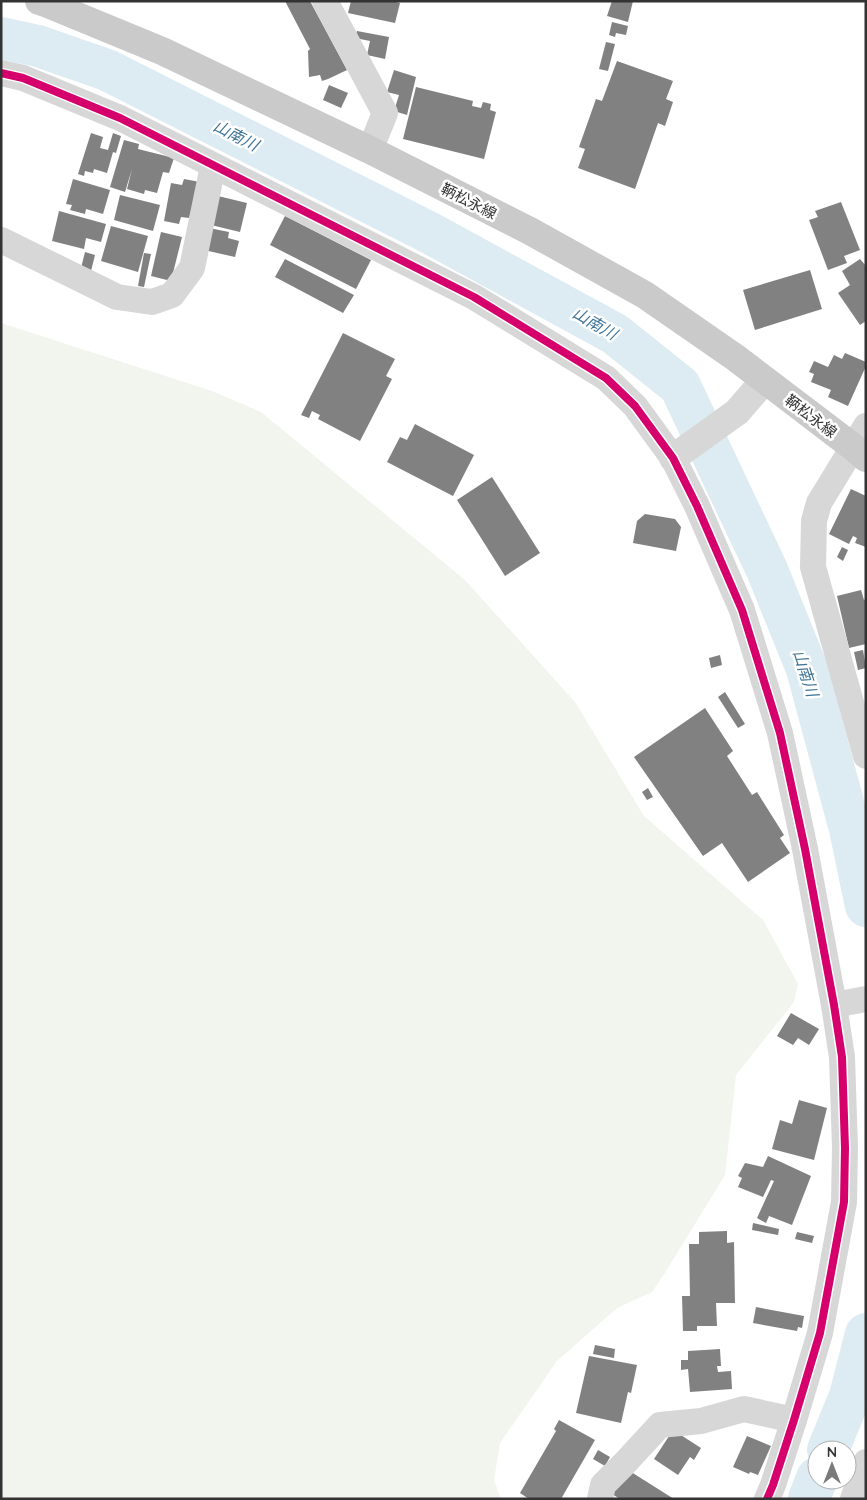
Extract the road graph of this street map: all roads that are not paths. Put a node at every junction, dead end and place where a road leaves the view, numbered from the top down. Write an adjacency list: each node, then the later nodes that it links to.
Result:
1 (39, 1): 4 (main road, 鞆松永線)
2 (325, 1): 4 (street)
3 (1, 73): 5 (street)
4 (370, 150): 7 (main road, 鞆松永線)
5 (213, 166): 6 (street); 9 (street)
6 (1, 240)
7 (764, 381): 8 (main road, 鞆松永線); 9 (street)
8 (862, 444): 10 (street)
9 (679, 453): 11 (street)
10 (866, 756)
11 (850, 1002): 12 (street)
12 (794, 1420): 14 (street); 15 (street)
13 (866, 1462): 16 (street)
14 (600, 1499)
15 (767, 1499)
16 (853, 1499)

